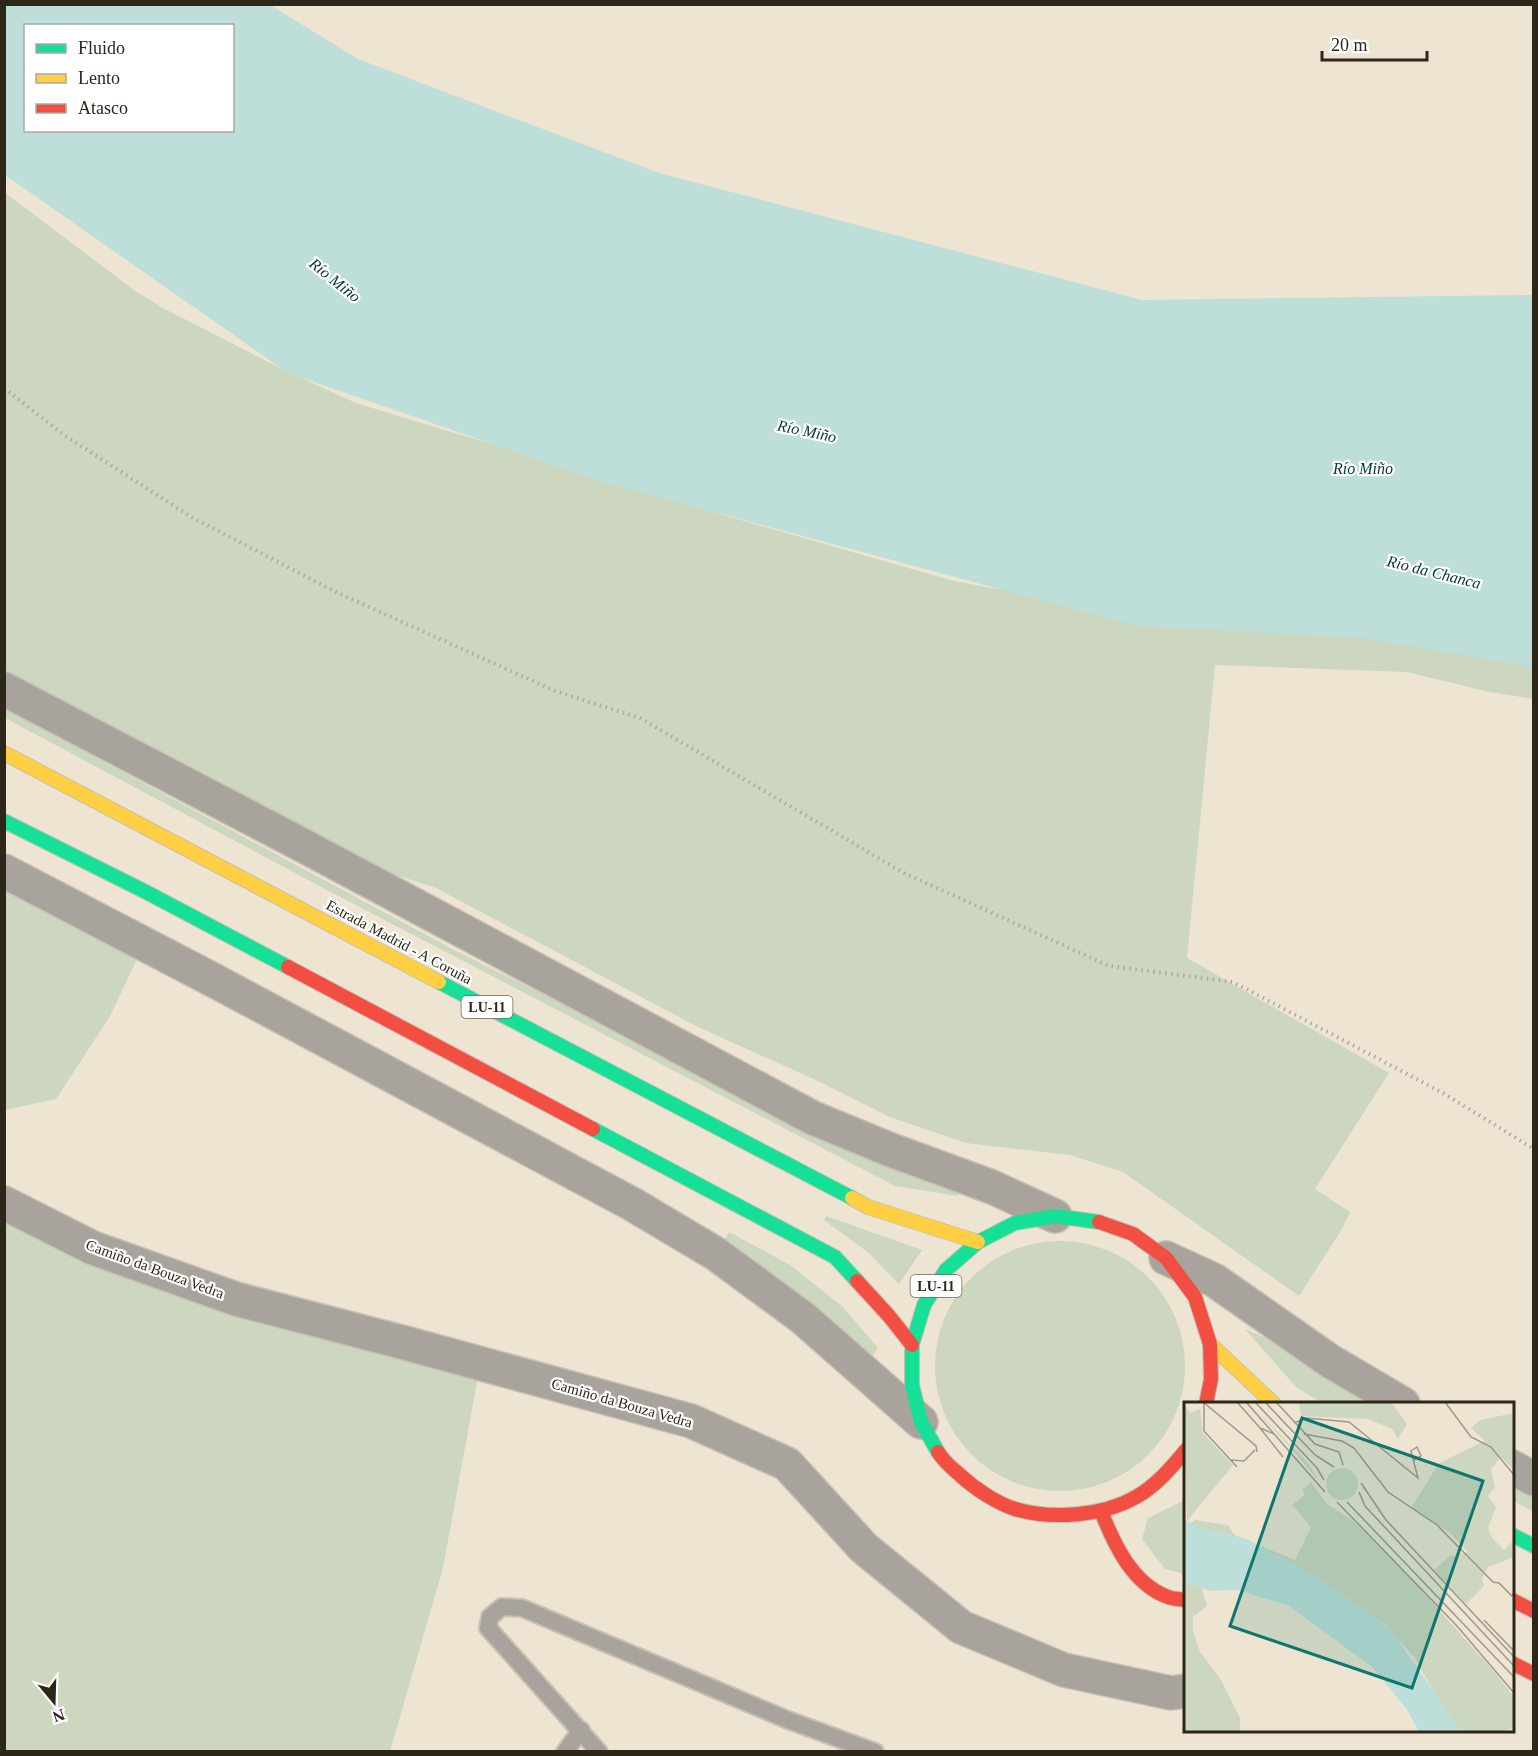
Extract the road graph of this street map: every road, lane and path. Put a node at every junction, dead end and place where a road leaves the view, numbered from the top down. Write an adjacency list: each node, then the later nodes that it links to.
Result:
1 (4, 388): 6 (path)
2 (4, 689): 8 (street)
3 (4, 753): 9 (main road, Estrada Madrid - A Coruña / LU-11)
4 (4, 820): 12 (main road)
5 (4, 871): 16 (street)
6 (1533, 1149)
7 (4, 1203): 30 (street, Camiño da Bouza Vedra)
8 (1055, 1216): 9 (main road, LU-11); 10 (main road, LU-11)
9 (978, 1242): 12 (main road, LU-11)
10 (1166, 1258): 11 (main road, LU-11); 15 (street)
11 (1210, 1344): 13 (main road, LU-11); 14 (main road, LU-11)
12 (912, 1345): 16 (main road, LU-11)
13 (1206, 1402)
14 (1272, 1402)
15 (1400, 1402)
16 (921, 1422): 22 (main road, LU-11)
17 (1184, 1451): 20 (main road, LU-11)
18 (1514, 1468): 21 (street)
19 (1184, 1471): 20 (main road)
20 (1167, 1473): 22 (main road, LU-11)
21 (1533, 1479)
22 (1101, 1511): 25 (main road)
23 (1514, 1536): 24 (main road)
24 (1533, 1546)
25 (1184, 1600)
26 (1514, 1601): 27 (main road)
27 (1533, 1611)
28 (1514, 1664): 29 (main road)
29 (1533, 1674)
30 (1184, 1691)
31 (581, 1730): 32 (lane); 33 (lane); 34 (lane)
32 (565, 1752)
33 (599, 1752)
34 (875, 1752)

